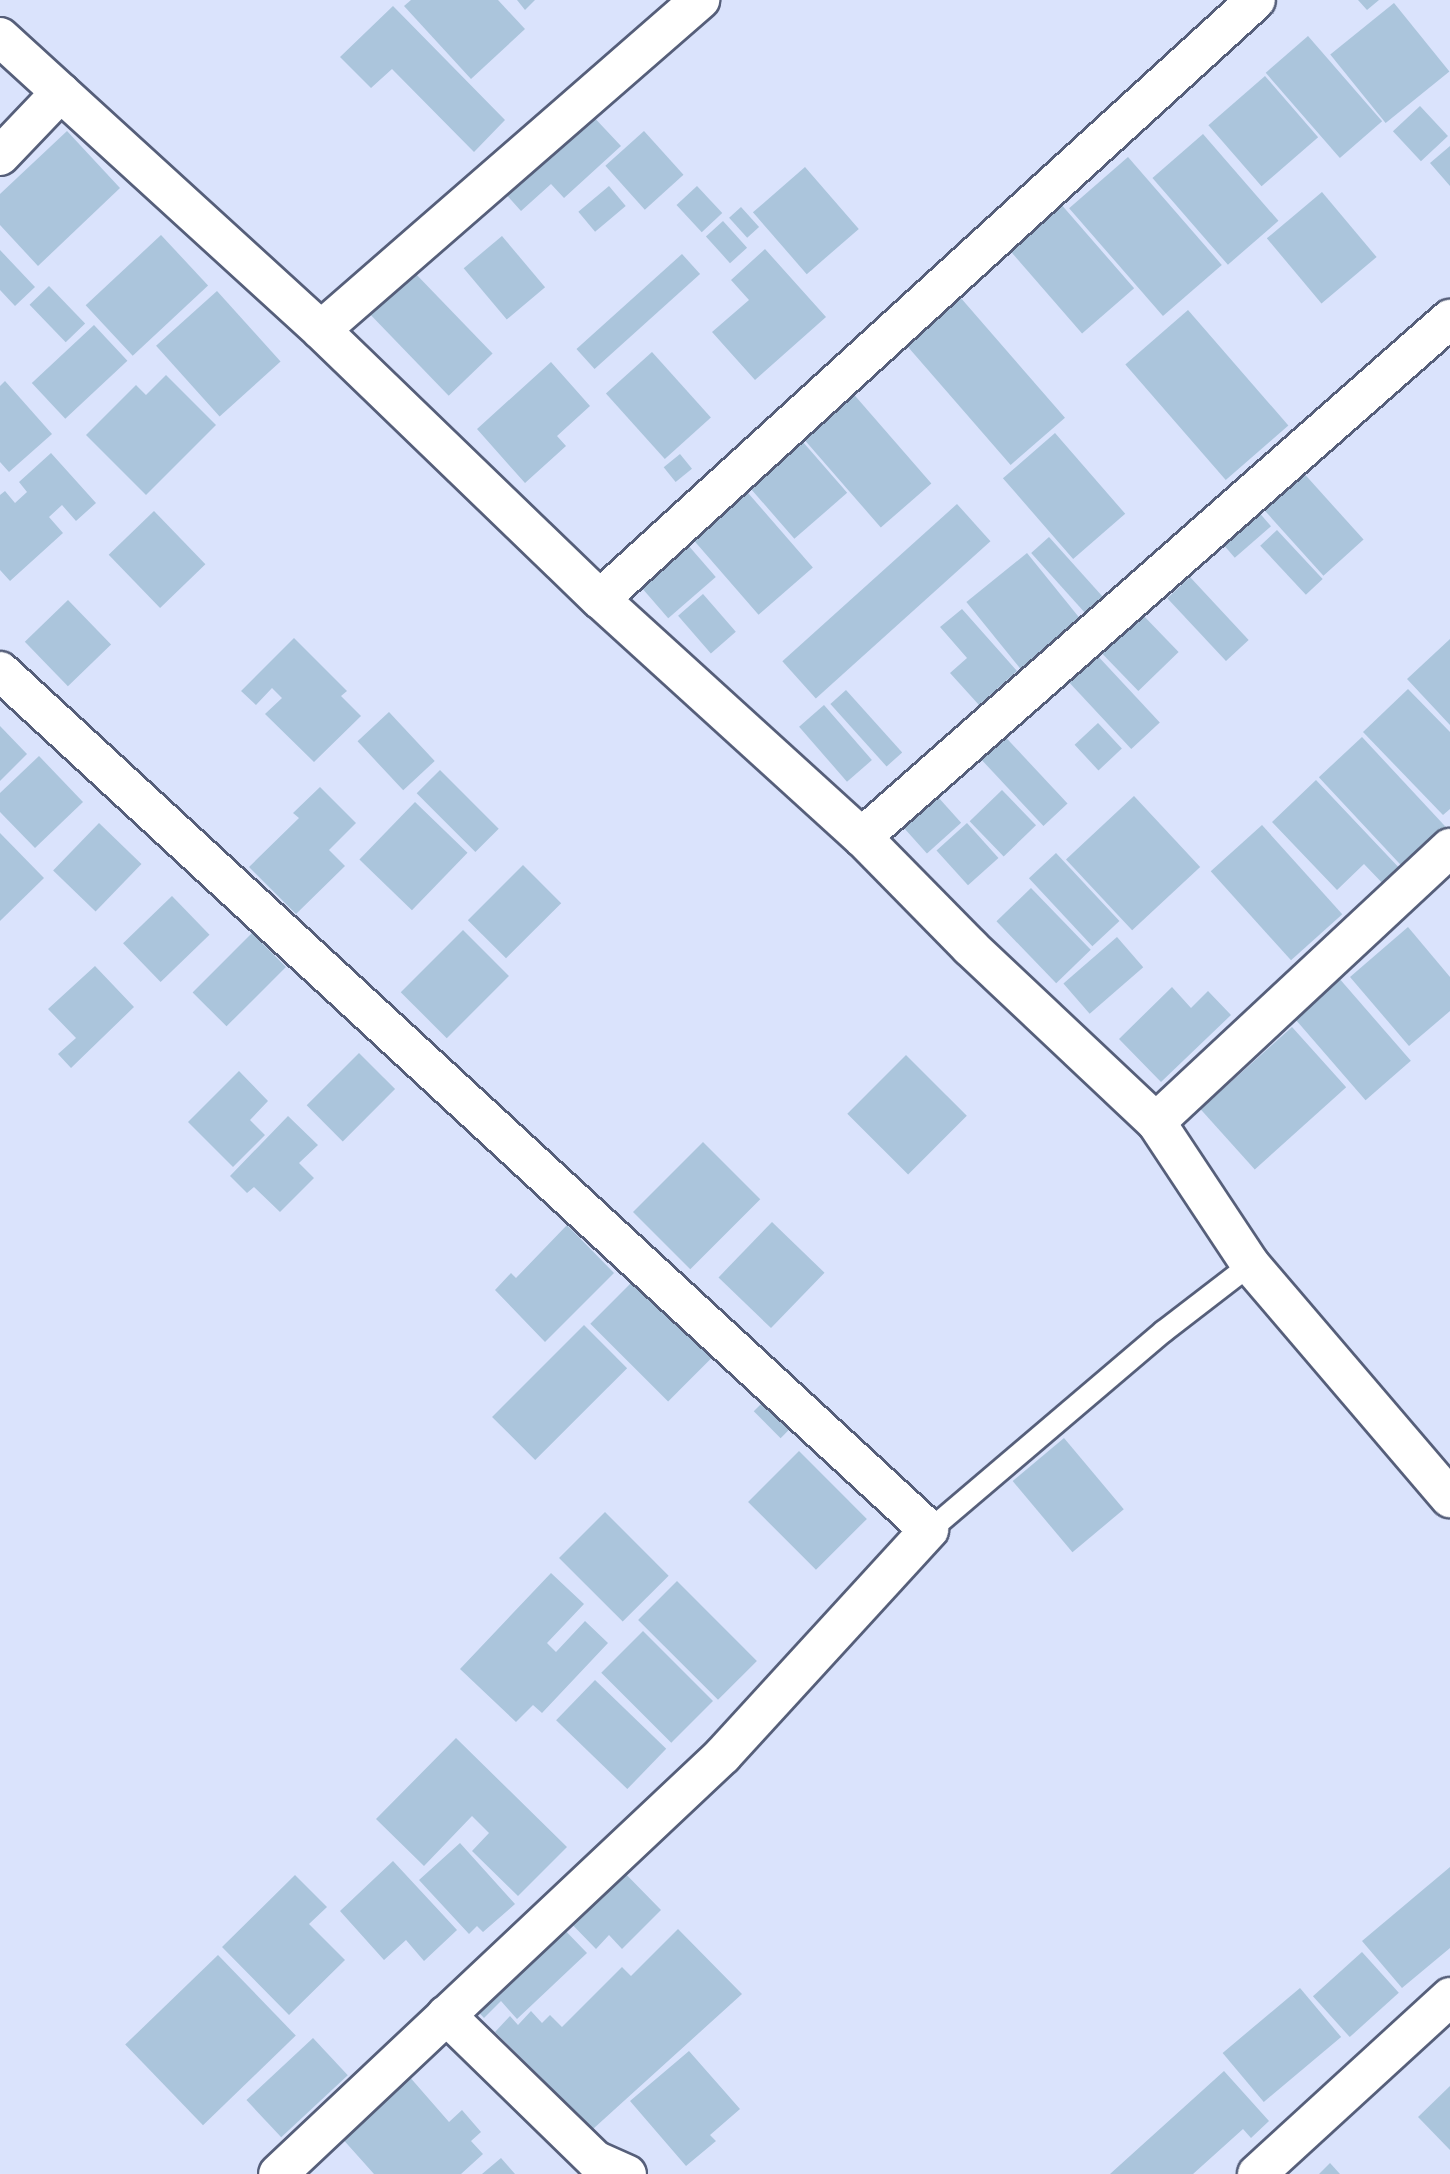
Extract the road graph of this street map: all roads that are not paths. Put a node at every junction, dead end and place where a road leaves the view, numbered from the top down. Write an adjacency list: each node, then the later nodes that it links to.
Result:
1 (700, 0): 7 (street)
2 (1256, 0): 8 (street)
3 (0, 37): 4 (street)
4 (61, 92): 5 (street); 7 (street)
5 (0, 156)
6 (1450, 319): 10 (street)
7 (321, 330): 8 (street)
8 (600, 599): 10 (street)
9 (0, 671): 15 (street)
10 (862, 837): 12 (street)
11 (1450, 848): 12 (street)
12 (1156, 1122): 13 (street)
13 (1250, 1264): 14 (street); 15 (lane)
14 (1450, 1497)
15 (929, 1530): 17 (street)
16 (1450, 1997): 20 (street)
17 (446, 2015): 18 (street); 19 (street)
18 (278, 2174)
19 (627, 2174)
20 (1257, 2174)

